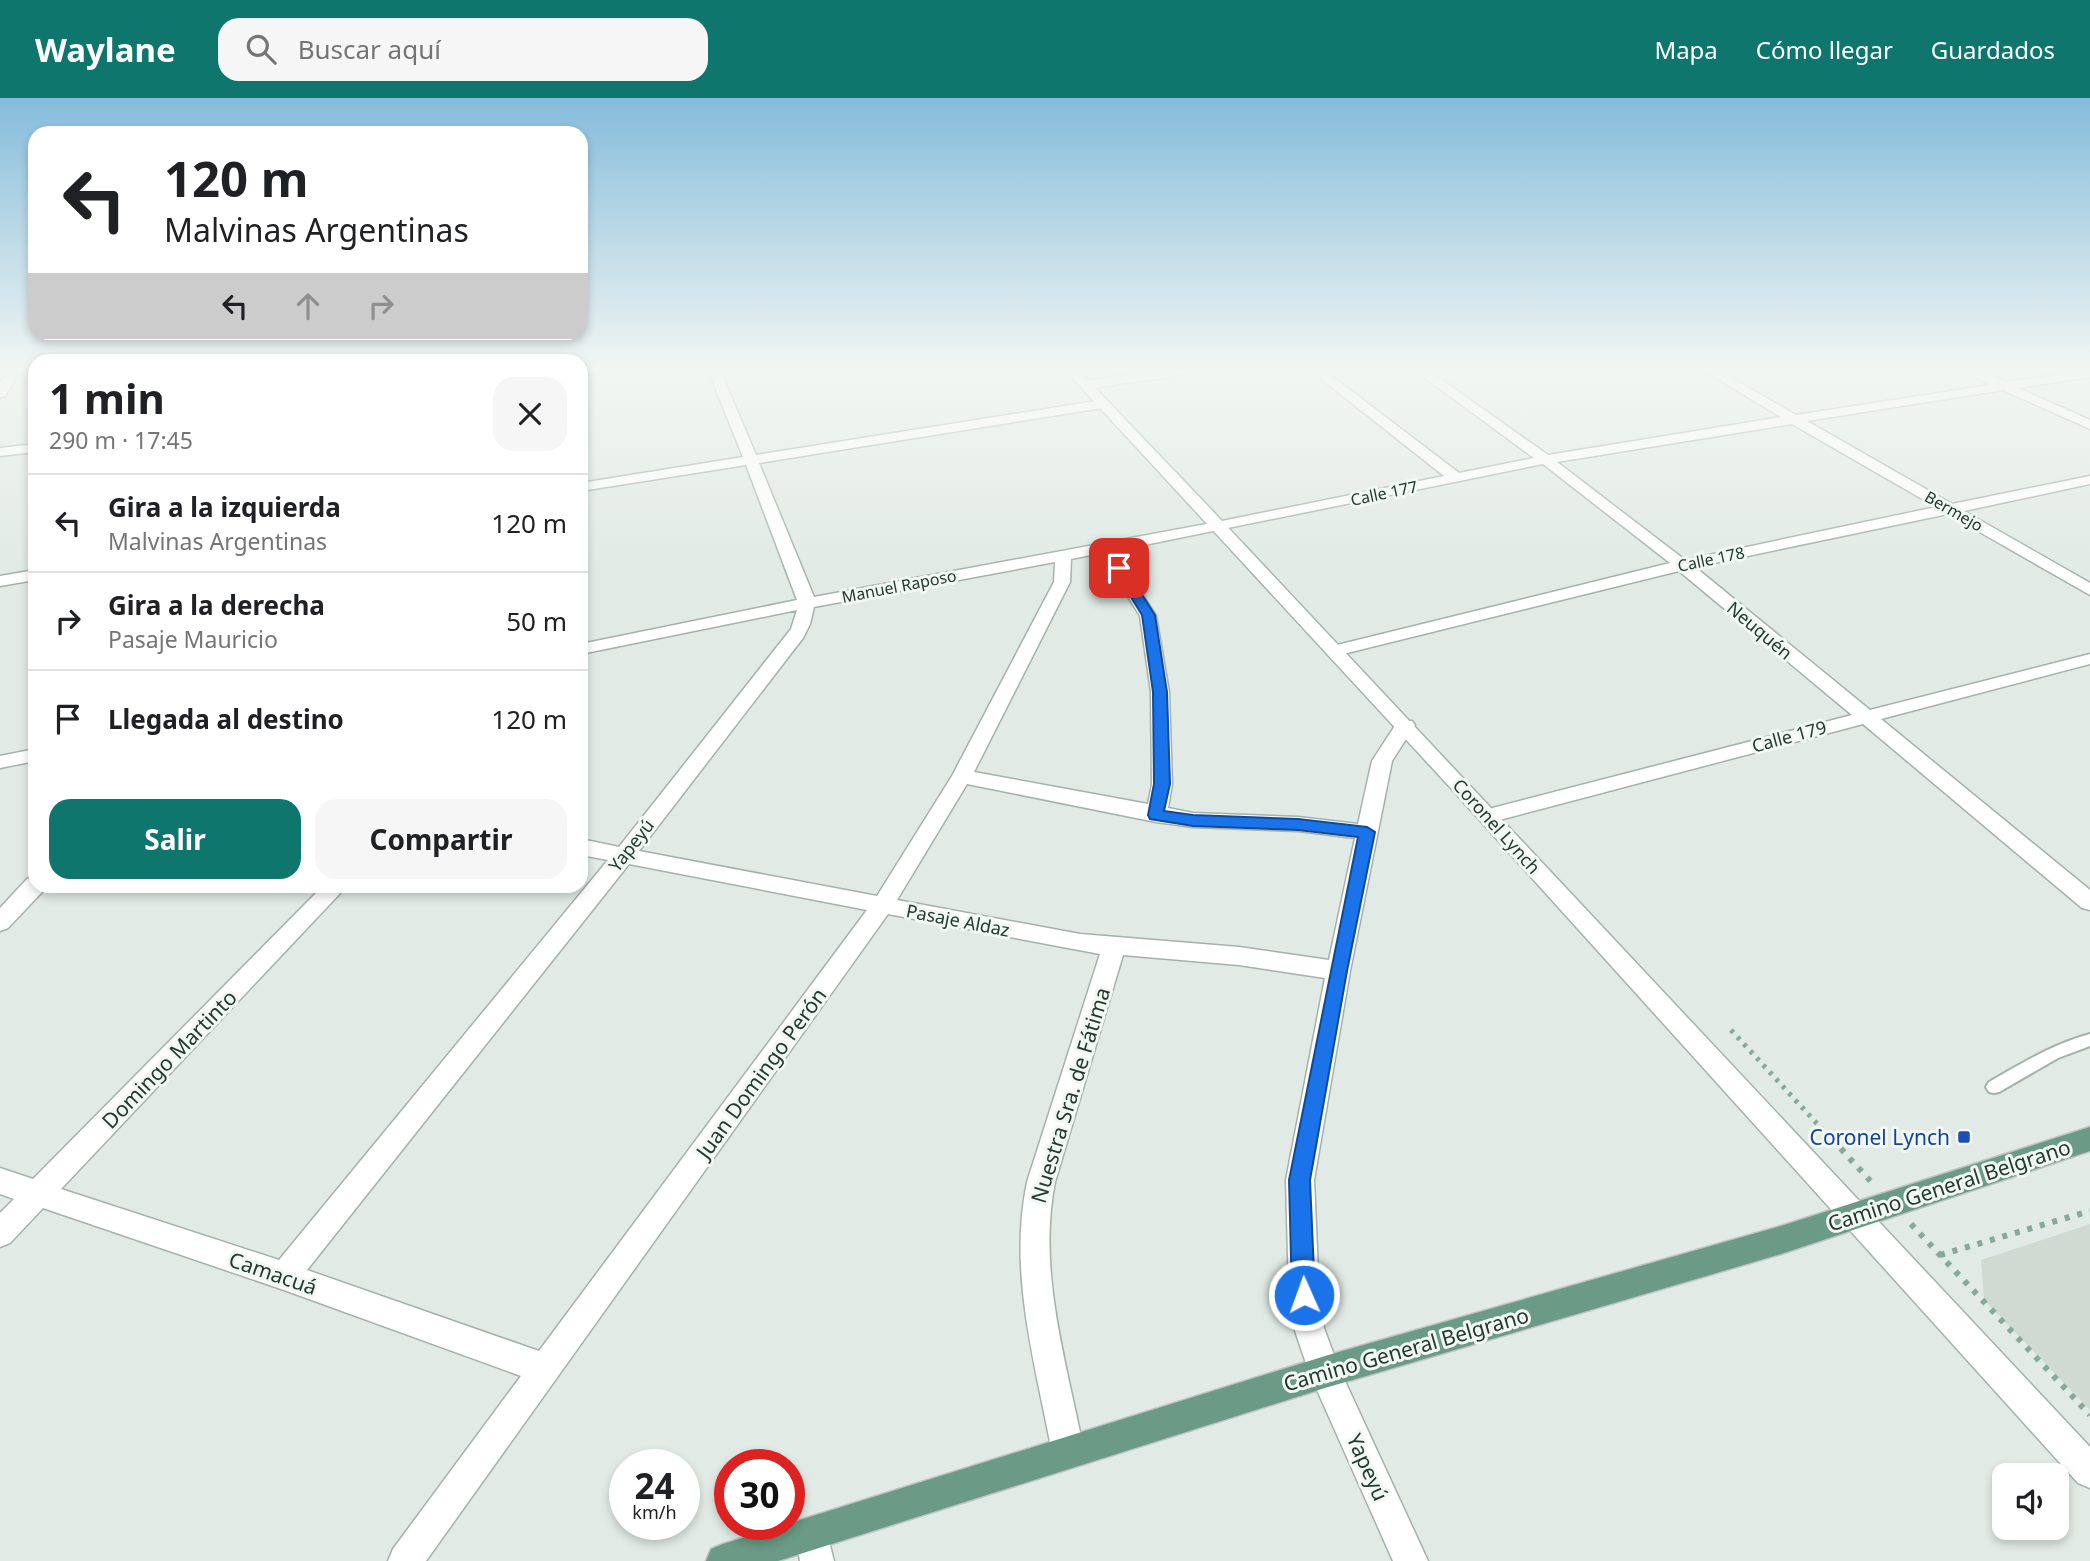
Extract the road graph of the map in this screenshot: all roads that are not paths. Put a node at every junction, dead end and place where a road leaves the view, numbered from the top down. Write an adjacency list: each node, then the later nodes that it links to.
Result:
1 (743, 438): 10 (street)
2 (879, 438): 10 (street)
3 (1134, 438): 16 (street, Coronel Lynch)
4 (1405, 438): 12 (street)
5 (1516, 438): 11 (street, Neuquén)
6 (1675, 438): 11 (street, Calle 177)
7 (1830, 438): 15 (street, Bermejo)
8 (28, 448): 9 (street)
9 (0, 452)
10 (751, 458): 14 (street); 23 (street)
11 (1546, 460): 12 (street, Calle 177); 19 (street, Neuquén)
12 (1456, 478): 16 (street, Calle 177)
13 (2090, 480): 15 (street, Calle 178)
14 (588, 486)
15 (1952, 510): 19 (street, Calle 178); 22 (street, Bermejo)
16 (1217, 527): 17 (street, Manuel Raposo); 25 (street, Coronel Lynch)
17 (1106, 548): 18 (street, Manuel Raposo); 32 (street)
18 (1063, 555): 23 (street, Manuel Raposo); 31 (street, Juan Domingo Perón)
19 (1682, 565): 25 (street, Calle 178); 27 (street, Neuquén)
20 (28, 576): 21 (street)
21 (0, 581)
22 (2090, 590)
23 (806, 603): 24 (street, Manuel Raposo); 36 (street, Yapeyú)
24 (588, 648)
25 (1335, 651): 28 (street, Coronel Lynch)
26 (2090, 659): 27 (street, Calle 179)
27 (1863, 717): 33 (street, Calle 179); 39 (street, Neuquén)
28 (1405, 725): 33 (street, Coronel Lynch); 34 (street, Yapeyú)
29 (28, 756): 30 (street)
30 (0, 762)
31 (962, 776): 32 (street); 40 (street, Juan Domingo Perón)
32 (1156, 815): 34 (street)
33 (1488, 816): 49 (street, Coronel Lynch)
34 (1367, 832): 43 (street, Yapeyú)
35 (588, 848): 36 (street, Pasaje Aldaz)
36 (624, 855): 40 (street, Pasaje Aldaz); 51 (street, Yapeyú)
37 (28, 892): 41 (street)
38 (330, 893): 48 (street, Domingo Martinto)
39 (2090, 902)
40 (882, 906): 42 (street, Pasaje Aldaz); 52 (street, Juan Domingo Perón)
41 (0, 922)
42 (1114, 946): 43 (street, Pasaje Aldaz); 54 (street, Nuestra Sra. de Fátima)
43 (1338, 971): 53 (street, Yapeyú)
44 (2090, 1040): 45 (lane)
45 (1994, 1087)
46 (2090, 1139): 49 (main road, Camino General Belgrano)
47 (0, 1181): 48 (street, Camacuá)
48 (39, 1194): 50 (street, Domingo Martinto); 51 (street, Camacuá)
49 (1852, 1215): 53 (main road, Camino General Belgrano); 55 (street, Coronel Lynch)
50 (0, 1233)
51 (284, 1276): 52 (street, Camacuá)
52 (545, 1369): 57 (street, Juan Domingo Perón)
53 (1325, 1372): 54 (main road, Camino General Belgrano); 59 (street, Yapeyú)
54 (1068, 1452): 56 (main road, Camino General Belgrano)
55 (2090, 1471)
56 (815, 1548): 58 (main road, Camino General Belgrano)
57 (405, 1561)
58 (723, 1561)
59 (1410, 1561)

